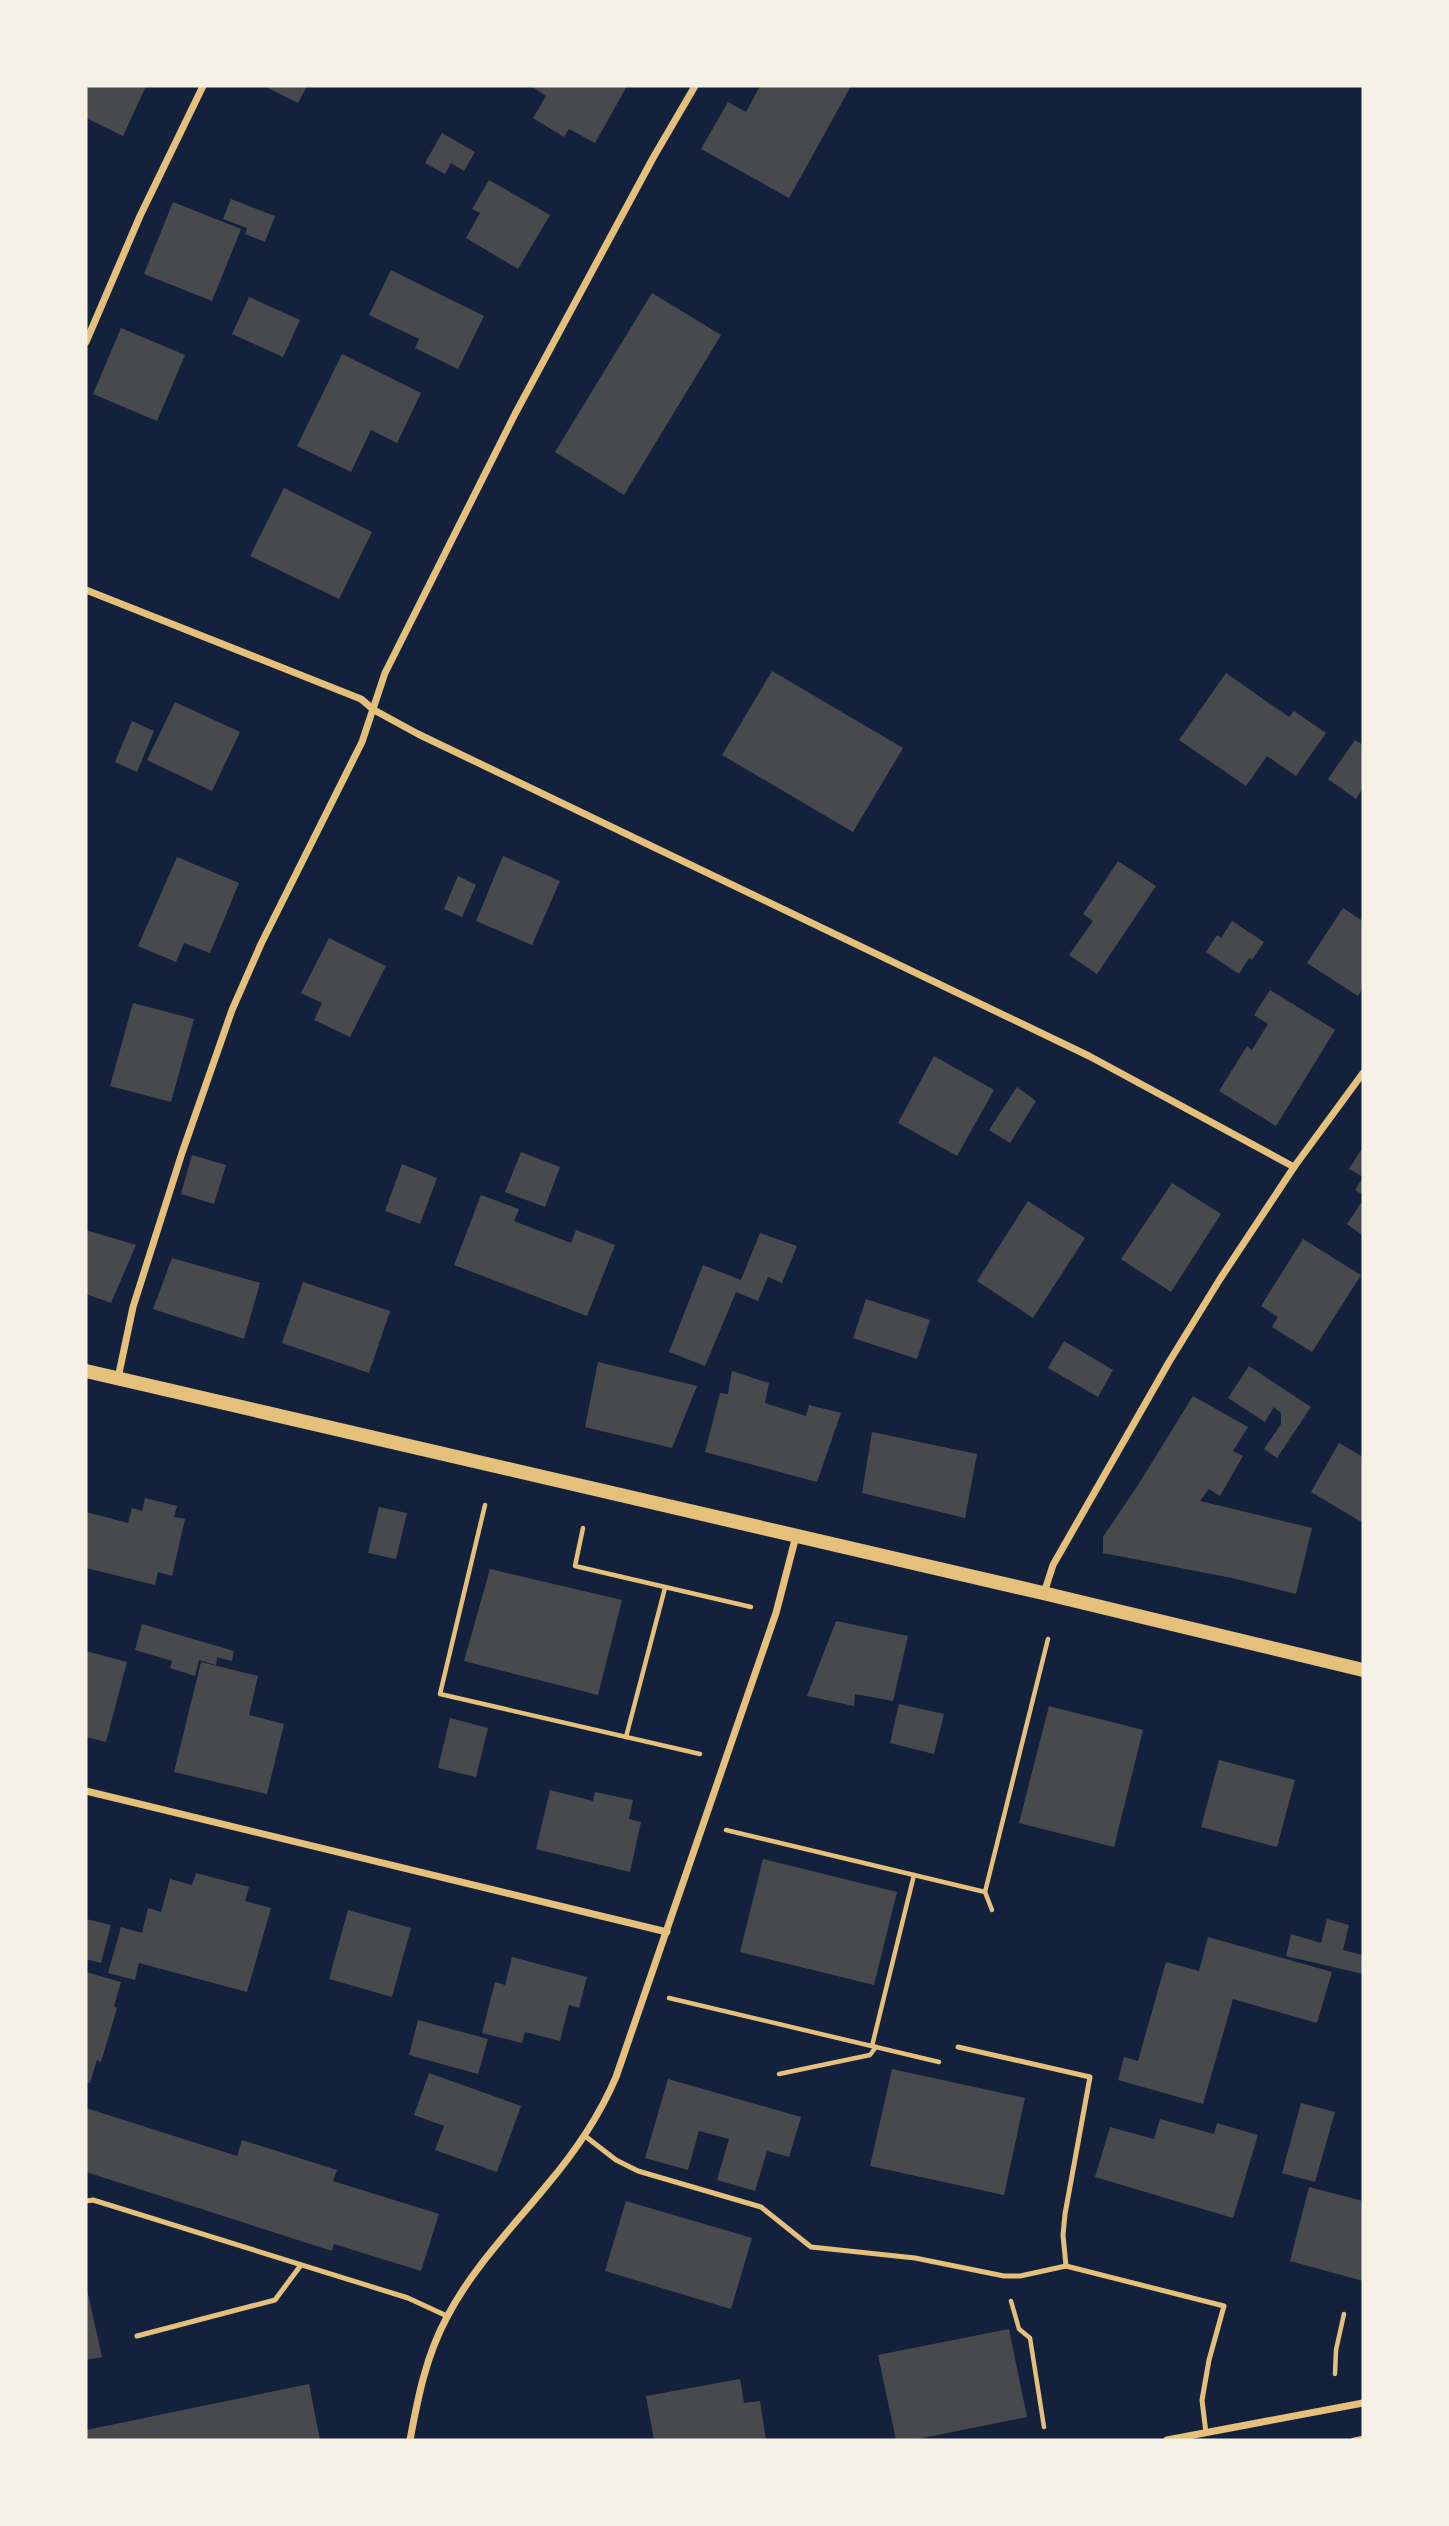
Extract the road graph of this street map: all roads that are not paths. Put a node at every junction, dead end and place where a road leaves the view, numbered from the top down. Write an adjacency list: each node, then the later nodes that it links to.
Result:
1 (203, 86): 3 (street)
2 (695, 86): 5 (street)
3 (86, 342)
4 (86, 590): 5 (street)
5 (374, 709): 7 (street); 9 (street)
6 (1363, 1073): 7 (street)
7 (1294, 1167): 11 (street)
8 (86, 1371): 9 (main road)
9 (118, 1378): 10 (main road)
10 (796, 1536): 11 (main road); 14 (street)
11 (1044, 1593): 12 (main road)
12 (1363, 1670)
13 (86, 1791): 14 (street)
14 (667, 1932): 16 (street)
15 (958, 2047): 19 (lane)
16 (585, 2136): 19 (lane); 20 (street)
17 (86, 2201): 18 (lane)
18 (301, 2265): 20 (lane); 21 (lane)
19 (1066, 2266): 23 (lane)
20 (447, 2316): 24 (street)
21 (137, 2336)
22 (1363, 2403): 23 (street)
23 (1206, 2433): 25 (street)
24 (410, 2440)
25 (1167, 2440)

